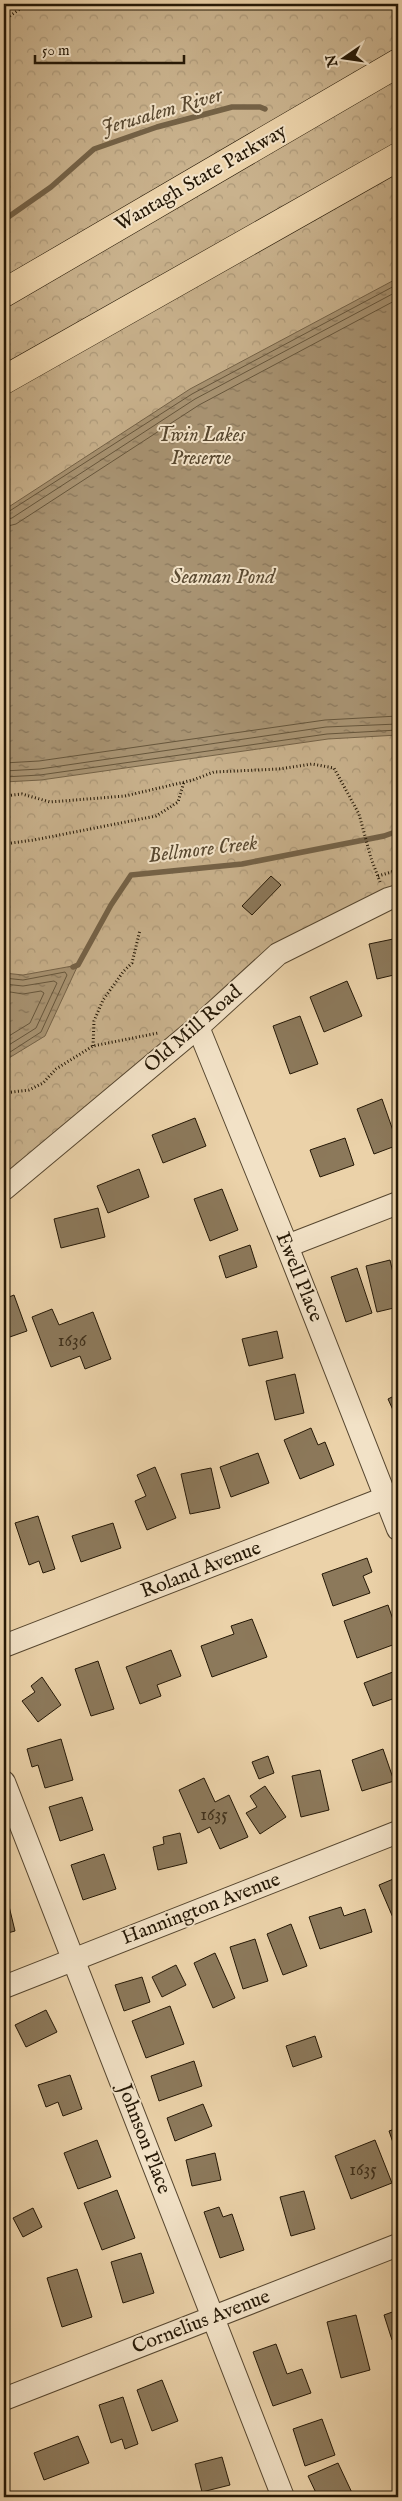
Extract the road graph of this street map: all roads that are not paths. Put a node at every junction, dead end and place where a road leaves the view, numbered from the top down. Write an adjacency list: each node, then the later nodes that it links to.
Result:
1 (398, 63): 3 (highway, Wantagh State Parkway)
2 (398, 157): 4 (highway)
3 (4, 292)
4 (4, 380)
5 (393, 898): 6 (street, Old Mill Road)
6 (198, 1027): 7 (street, Old Mill Road); 9 (street, Ewell Place)
7 (4, 1189)
8 (398, 1203): 9 (street)
9 (287, 1246): 10 (street, Ewell Place)
10 (392, 1496): 11 (street, Ewell Place); 12 (street, Roland Avenue)
11 (398, 1529)
12 (4, 1646)
13 (4, 1782): 15 (street, Johnson Place)
14 (398, 1832): 15 (street, Hannington Avenue)
15 (73, 1959): 16 (street, Hannington Avenue); 18 (street, Johnson Place)
16 (4, 1986)
17 (398, 2245): 18 (street, Cornelius Avenue)
18 (213, 2317): 19 (street, Cornelius Avenue); 20 (street, Johnson Place)
19 (4, 2399)
20 (283, 2497)

